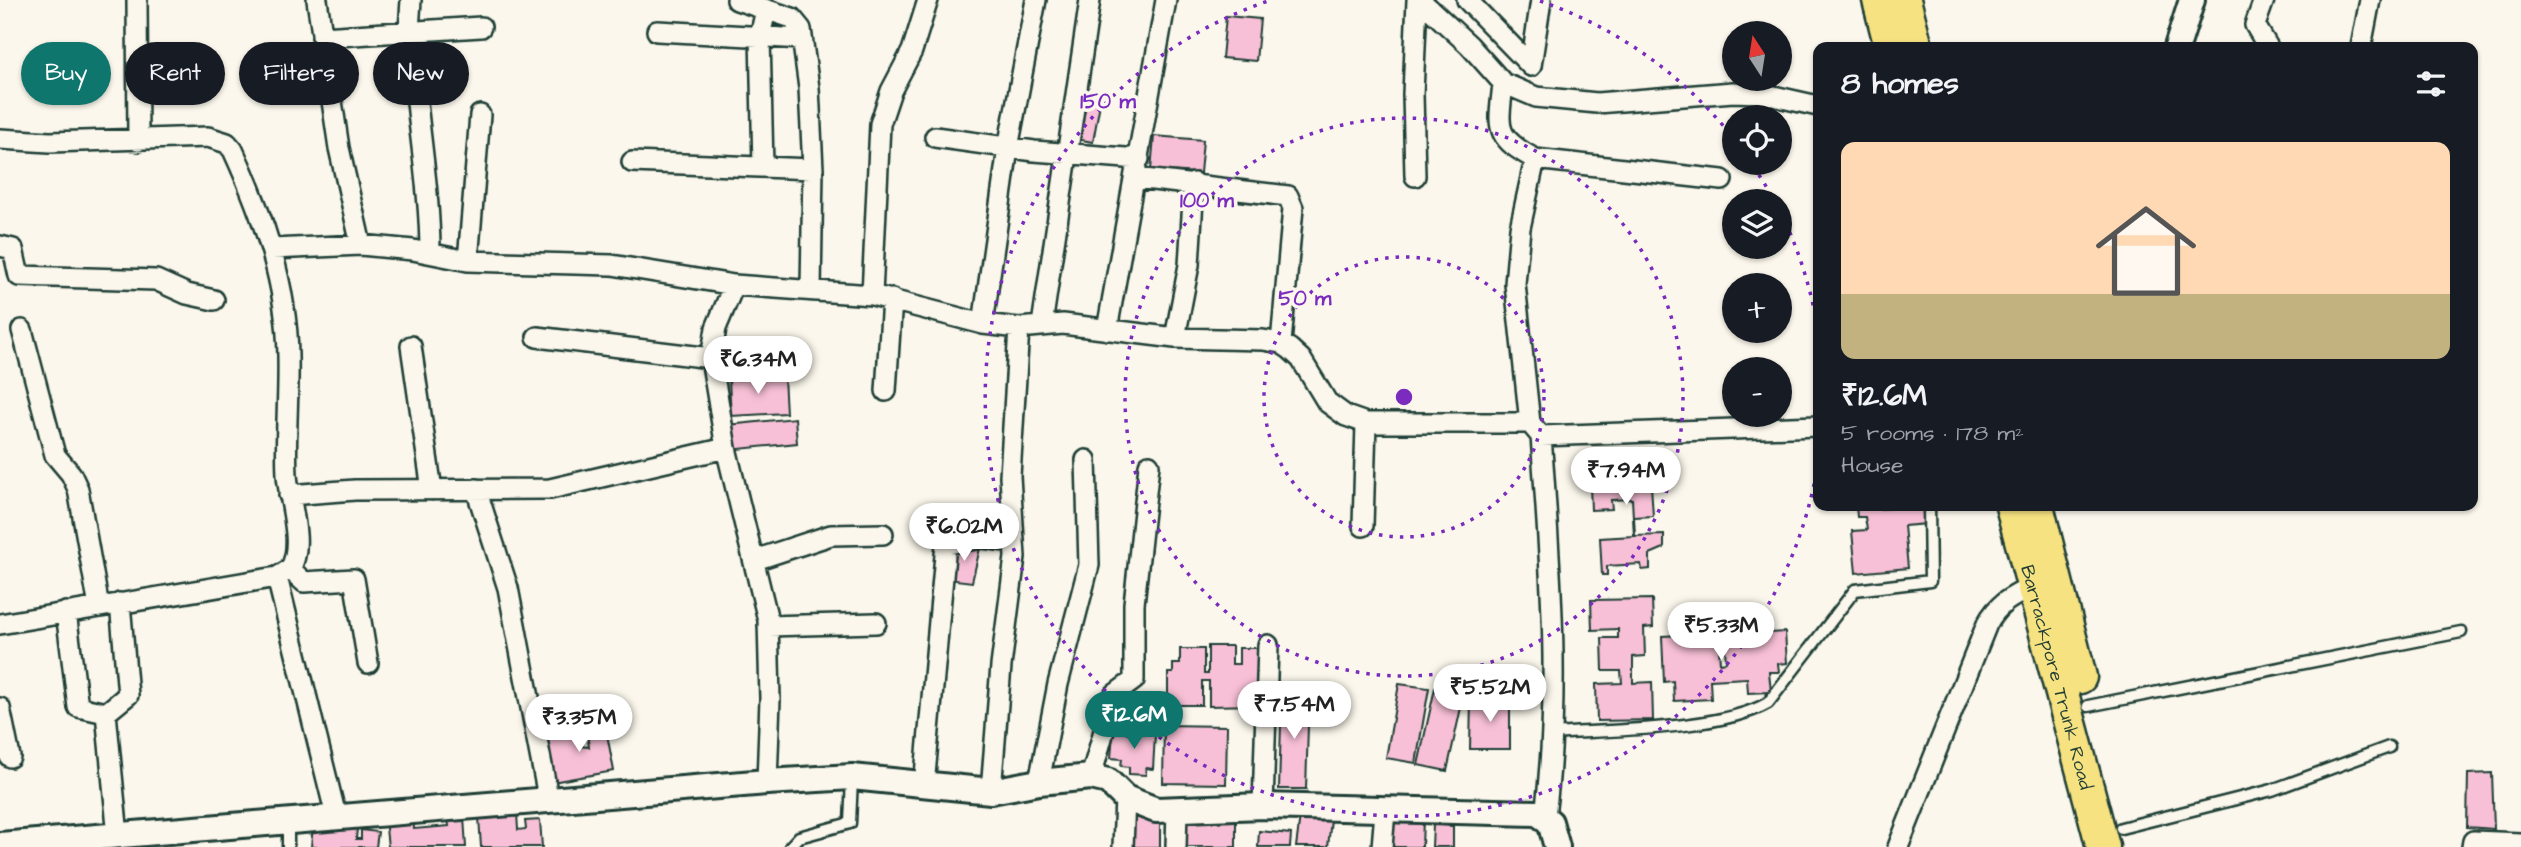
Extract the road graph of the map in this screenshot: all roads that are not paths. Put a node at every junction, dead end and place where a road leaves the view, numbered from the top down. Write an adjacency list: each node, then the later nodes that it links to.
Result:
1 (137, 0): 34 (street)
2 (317, 0): 22 (street)
3 (411, 0): 19 (street)
4 (737, 0): 17 (street)
5 (928, 0): 52 (street)
6 (1036, 0): 35 (street)
7 (1090, 0): 36 (street)
8 (1166, 0): 41 (street)
9 (1418, 0): 29 (street); 42 (street)
10 (1467, 0): 11 (street)
11 (1541, 0)
12 (1879, 0): 24 (main road)
13 (1904, 0): 25 (main road)
14 (2192, 0): 26 (street)
15 (2264, 0): 27 (street)
16 (2370, 0): 28 (street)
17 (766, 10): 21 (street); 23 (street)
18 (481, 27): 19 (street)
19 (410, 30): 22 (street); 48 (street)
20 (657, 31): 21 (street)
21 (760, 36): 23 (street); 39 (street)
22 (322, 37): 45 (street)
23 (802, 39): 40 (street)
24 (1890, 42)
25 (1915, 42)
26 (2179, 42)
27 (2265, 42)
28 (2362, 42)
29 (1503, 83): 30 (street); 37 (street)
30 (1813, 105)
31 (480, 115): 49 (street)
32 (935, 137): 35 (street)
33 (0, 139): 34 (street)
34 (138, 141): 47 (street)
35 (1008, 148): 36 (street); 54 (street)
36 (1066, 154): 41 (street); 55 (street)
37 (1535, 159): 43 (street); 67 (street)
38 (632, 162): 39 (street)
39 (763, 167): 40 (street)
40 (813, 169): 51 (street)
41 (1138, 169): 44 (street); 58 (street)
42 (1415, 176)
43 (1722, 180)
44 (1194, 183): 60 (street); 61 (street)
45 (361, 245): 47 (street); 48 (street)
46 (0, 246): 53 (street)
47 (272, 249): 73 (street)
48 (430, 253): 49 (street)
49 (468, 261): 50 (street)
50 (734, 285): 51 (street); 63 (street)
51 (811, 289): 52 (street)
52 (882, 297): 54 (street); 64 (street)
53 (214, 300)
54 (983, 324): 56 (street)
55 (1042, 325): 56 (street); 58 (street)
56 (1019, 328): 79 (street)
57 (22, 330): 84 (street)
58 (1107, 330): 60 (street)
59 (537, 337): 63 (street)
60 (1175, 338): 61 (street)
61 (1281, 343): 65 (street)
62 (411, 345): 71 (street)
63 (710, 358): 68 (street)
64 (886, 391)
65 (1366, 423): 67 (street); 77 (street)
66 (1813, 426): 67 (street)
67 (1536, 430): 95 (street)
68 (726, 449): 72 (street); 80 (street)
69 (1086, 460): 101 (street)
70 (1149, 465): 99 (street)
71 (432, 489): 72 (street); 73 (street)
72 (476, 489): 105 (street)
73 (289, 495): 81 (street)
74 (1929, 511): 95 (lane)
75 (2013, 511): 82 (main road, Barrackpore Trunk Road)
76 (2038, 511): 92 (main road, Barrackpore Trunk Road)
77 (1363, 526)
78 (883, 534): 80 (street)
79 (1014, 542): 102 (street); 103 (street)
80 (755, 561): 88 (street)
81 (283, 573): 83 (street); 91 (street); 109 (street)
82 (2034, 586): 113 (main road, Barrackpore Trunk Road); 122 (street)
83 (120, 603): 84 (street); 94 (street)
84 (99, 607): 85 (street)
85 (66, 612): 87 (street); 94 (street)
86 (876, 623): 88 (street)
87 (0, 624)
88 (768, 626): 100 (street)
89 (2461, 632): 92 (lane)
90 (1268, 645): 106 (street)
91 (368, 663)
92 (2088, 706): 113 (main road, Barrackpore Trunk Road)
93 (0, 708): 97 (street)
94 (106, 713): 112 (street)
95 (1553, 734): 110 (street)
96 (2389, 747): 113 (lane)
97 (10, 757)
98 (852, 777): 100 (street); 102 (street); 117 (lane)
99 (1091, 777): 101 (street); 104 (street)
100 (767, 782): 105 (street)
101 (1039, 782): 103 (street)
102 (924, 786): 103 (street)
103 (991, 791)
104 (1125, 798): 107 (street); 118 (street)
105 (550, 802): 109 (street)
106 (1263, 806): 107 (street); 108 (street)
107 (1177, 808): 119 (street)
108 (1385, 811): 110 (street); 120 (street)
109 (336, 816): 111 (street)
110 (1545, 816): 121 (street)
111 (288, 822): 112 (street); 116 (lane)
112 (118, 836): 115 (street)
113 (2117, 841)
114 (2521, 843): 123 (street)
115 (0, 845)
116 (288, 847)
117 (790, 847)
118 (1123, 847)
119 (1175, 847)
120 (1382, 847)
121 (1557, 847)
122 (1898, 847)
123 (2472, 847)

